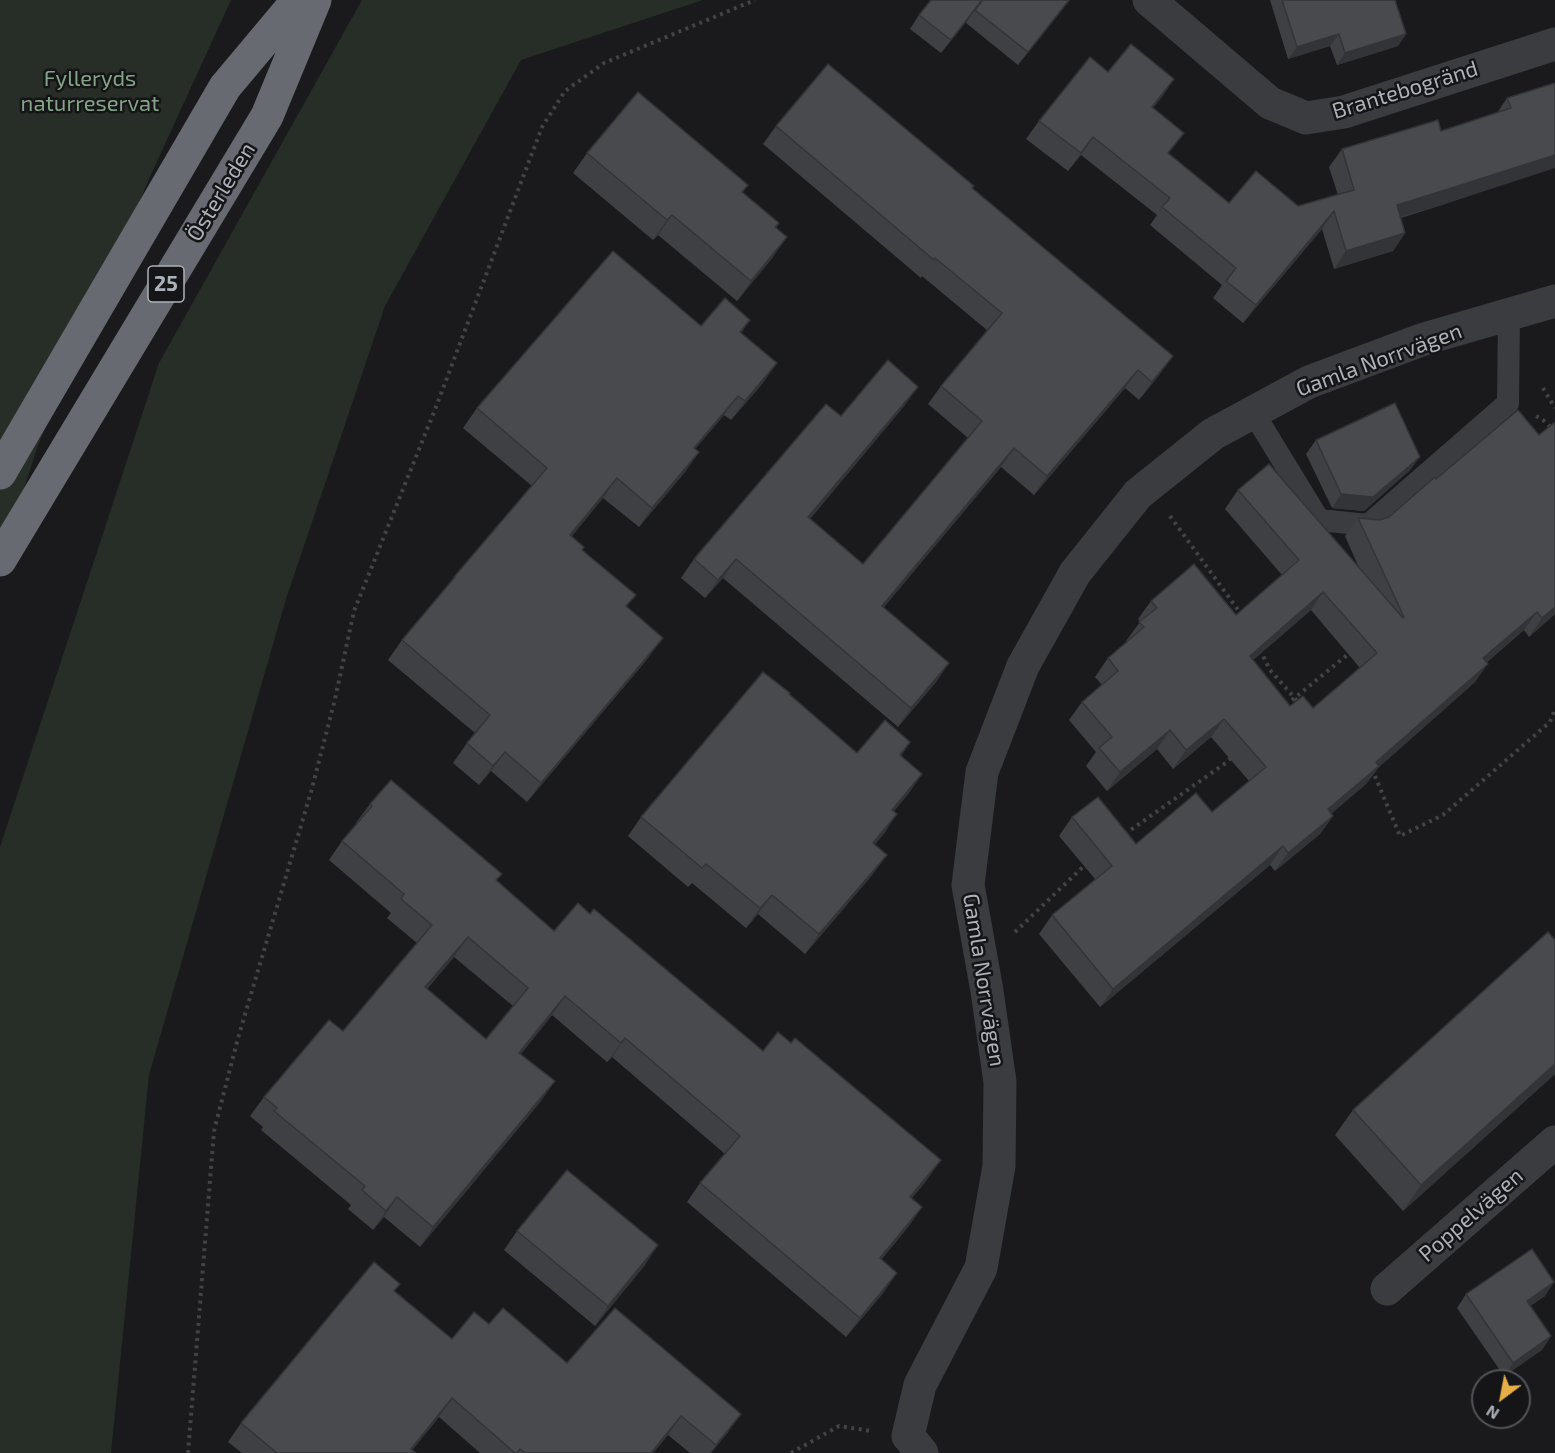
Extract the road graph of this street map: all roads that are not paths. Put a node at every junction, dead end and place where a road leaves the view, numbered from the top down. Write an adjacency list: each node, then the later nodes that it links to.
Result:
1 (298, 0): 8 (highway, 25)
2 (315, 0): 9 (highway, Österleden / 25)
3 (1149, 0): 4 (street, Brantebogränd)
4 (1555, 44)
5 (1555, 302): 6 (street, Gamla Norrvägen)
6 (1509, 315): 7 (street, Gamla Norrvägen); 7 (lane)
7 (1253, 412): 12 (street, Gamla Norrvägen)
8 (0, 473)
9 (0, 560)
10 (1555, 1142): 11 (street, Poppelvägen)
11 (1387, 1289)
12 (915, 1444)

